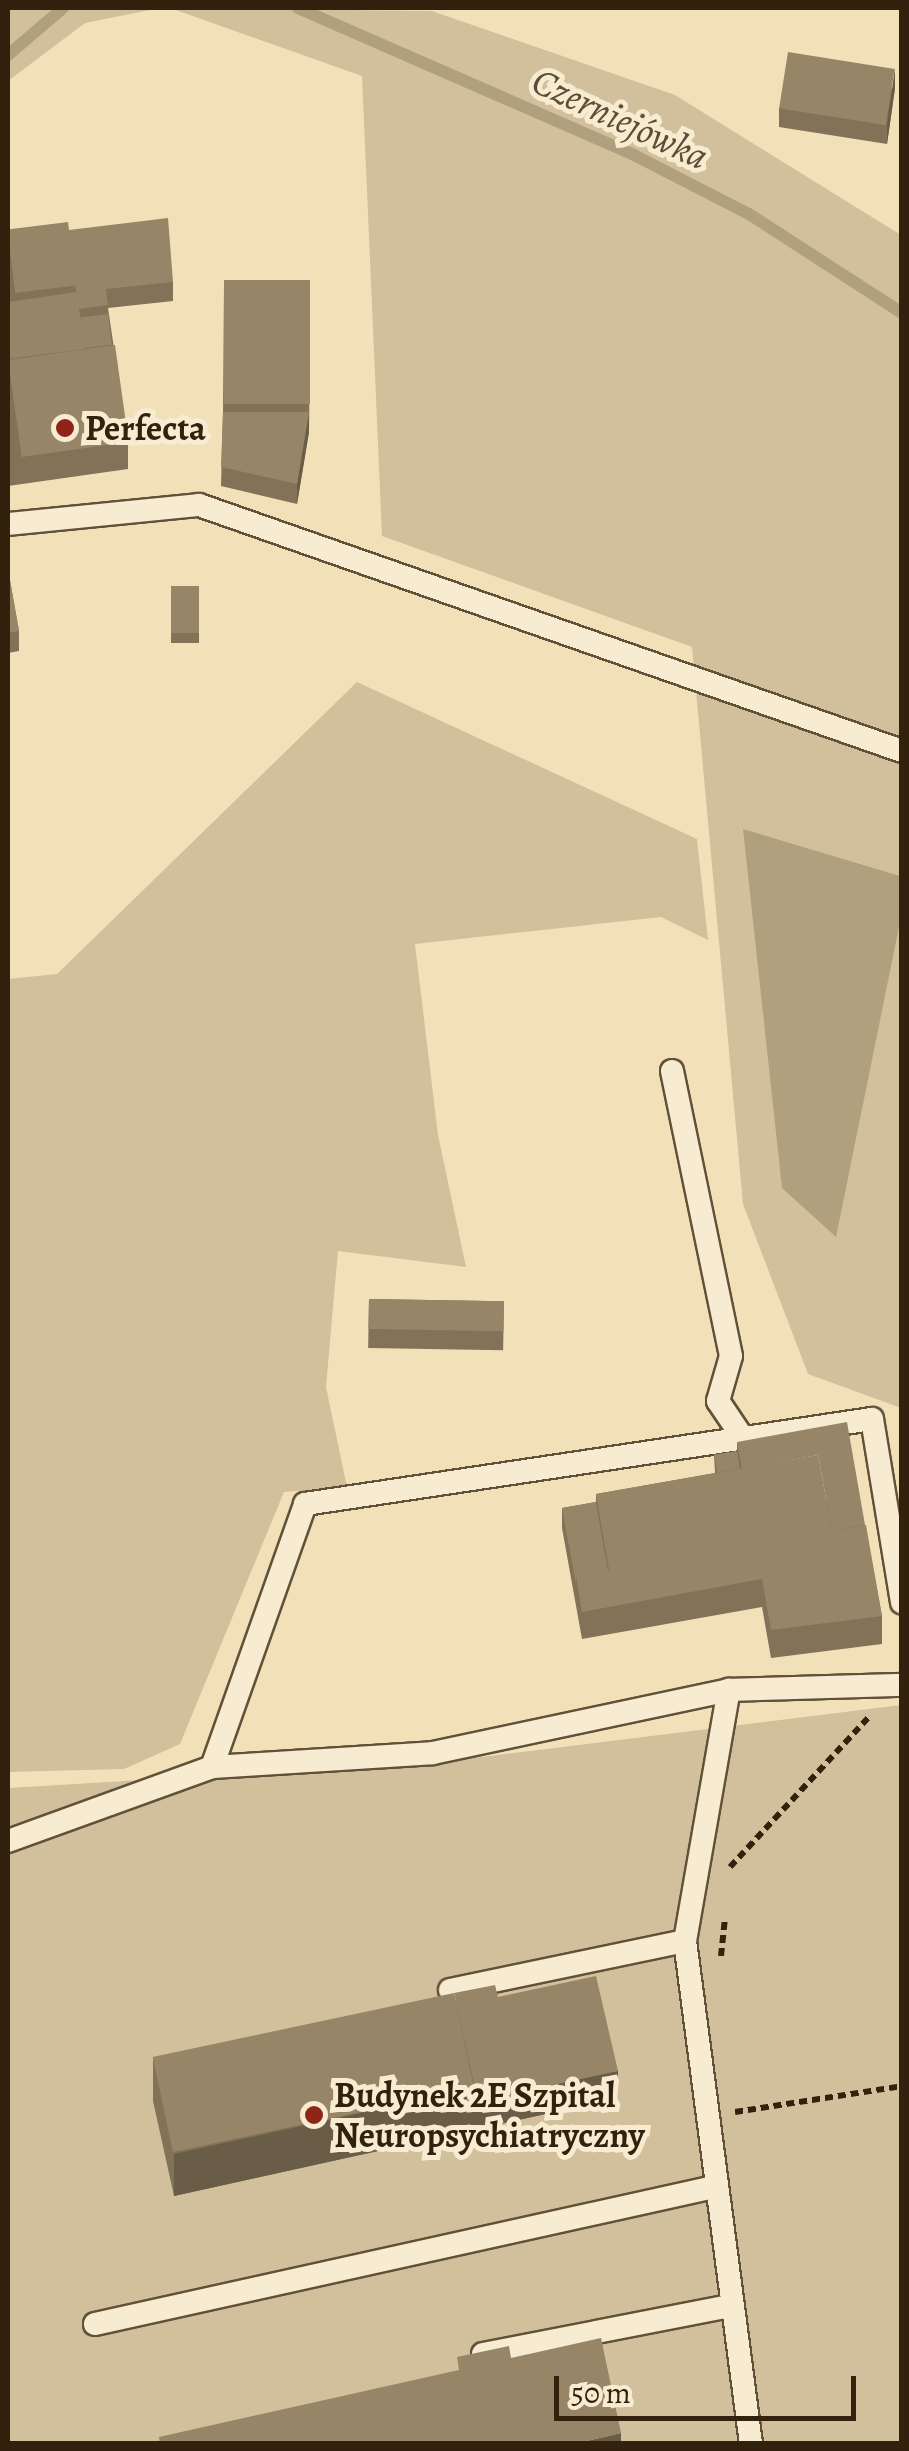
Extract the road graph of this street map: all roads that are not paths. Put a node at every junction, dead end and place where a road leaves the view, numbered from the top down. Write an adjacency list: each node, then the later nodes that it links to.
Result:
1 (8, 524): 2 (lane)
2 (902, 750)
3 (672, 1071): 4 (lane)
4 (743, 1438): 5 (lane); 8 (lane)
5 (902, 1602)
6 (902, 1685): 7 (lane)
7 (729, 1690): 8 (lane); 10 (lane)
8 (212, 1767): 9 (lane)
9 (8, 1842)
10 (685, 1940): 11 (lane); 12 (lane)
11 (450, 1990)
12 (714, 2187): 13 (lane); 14 (lane)
13 (730, 2306): 15 (lane); 16 (lane)
14 (95, 2324)
15 (467, 2356)
16 (751, 2444)

